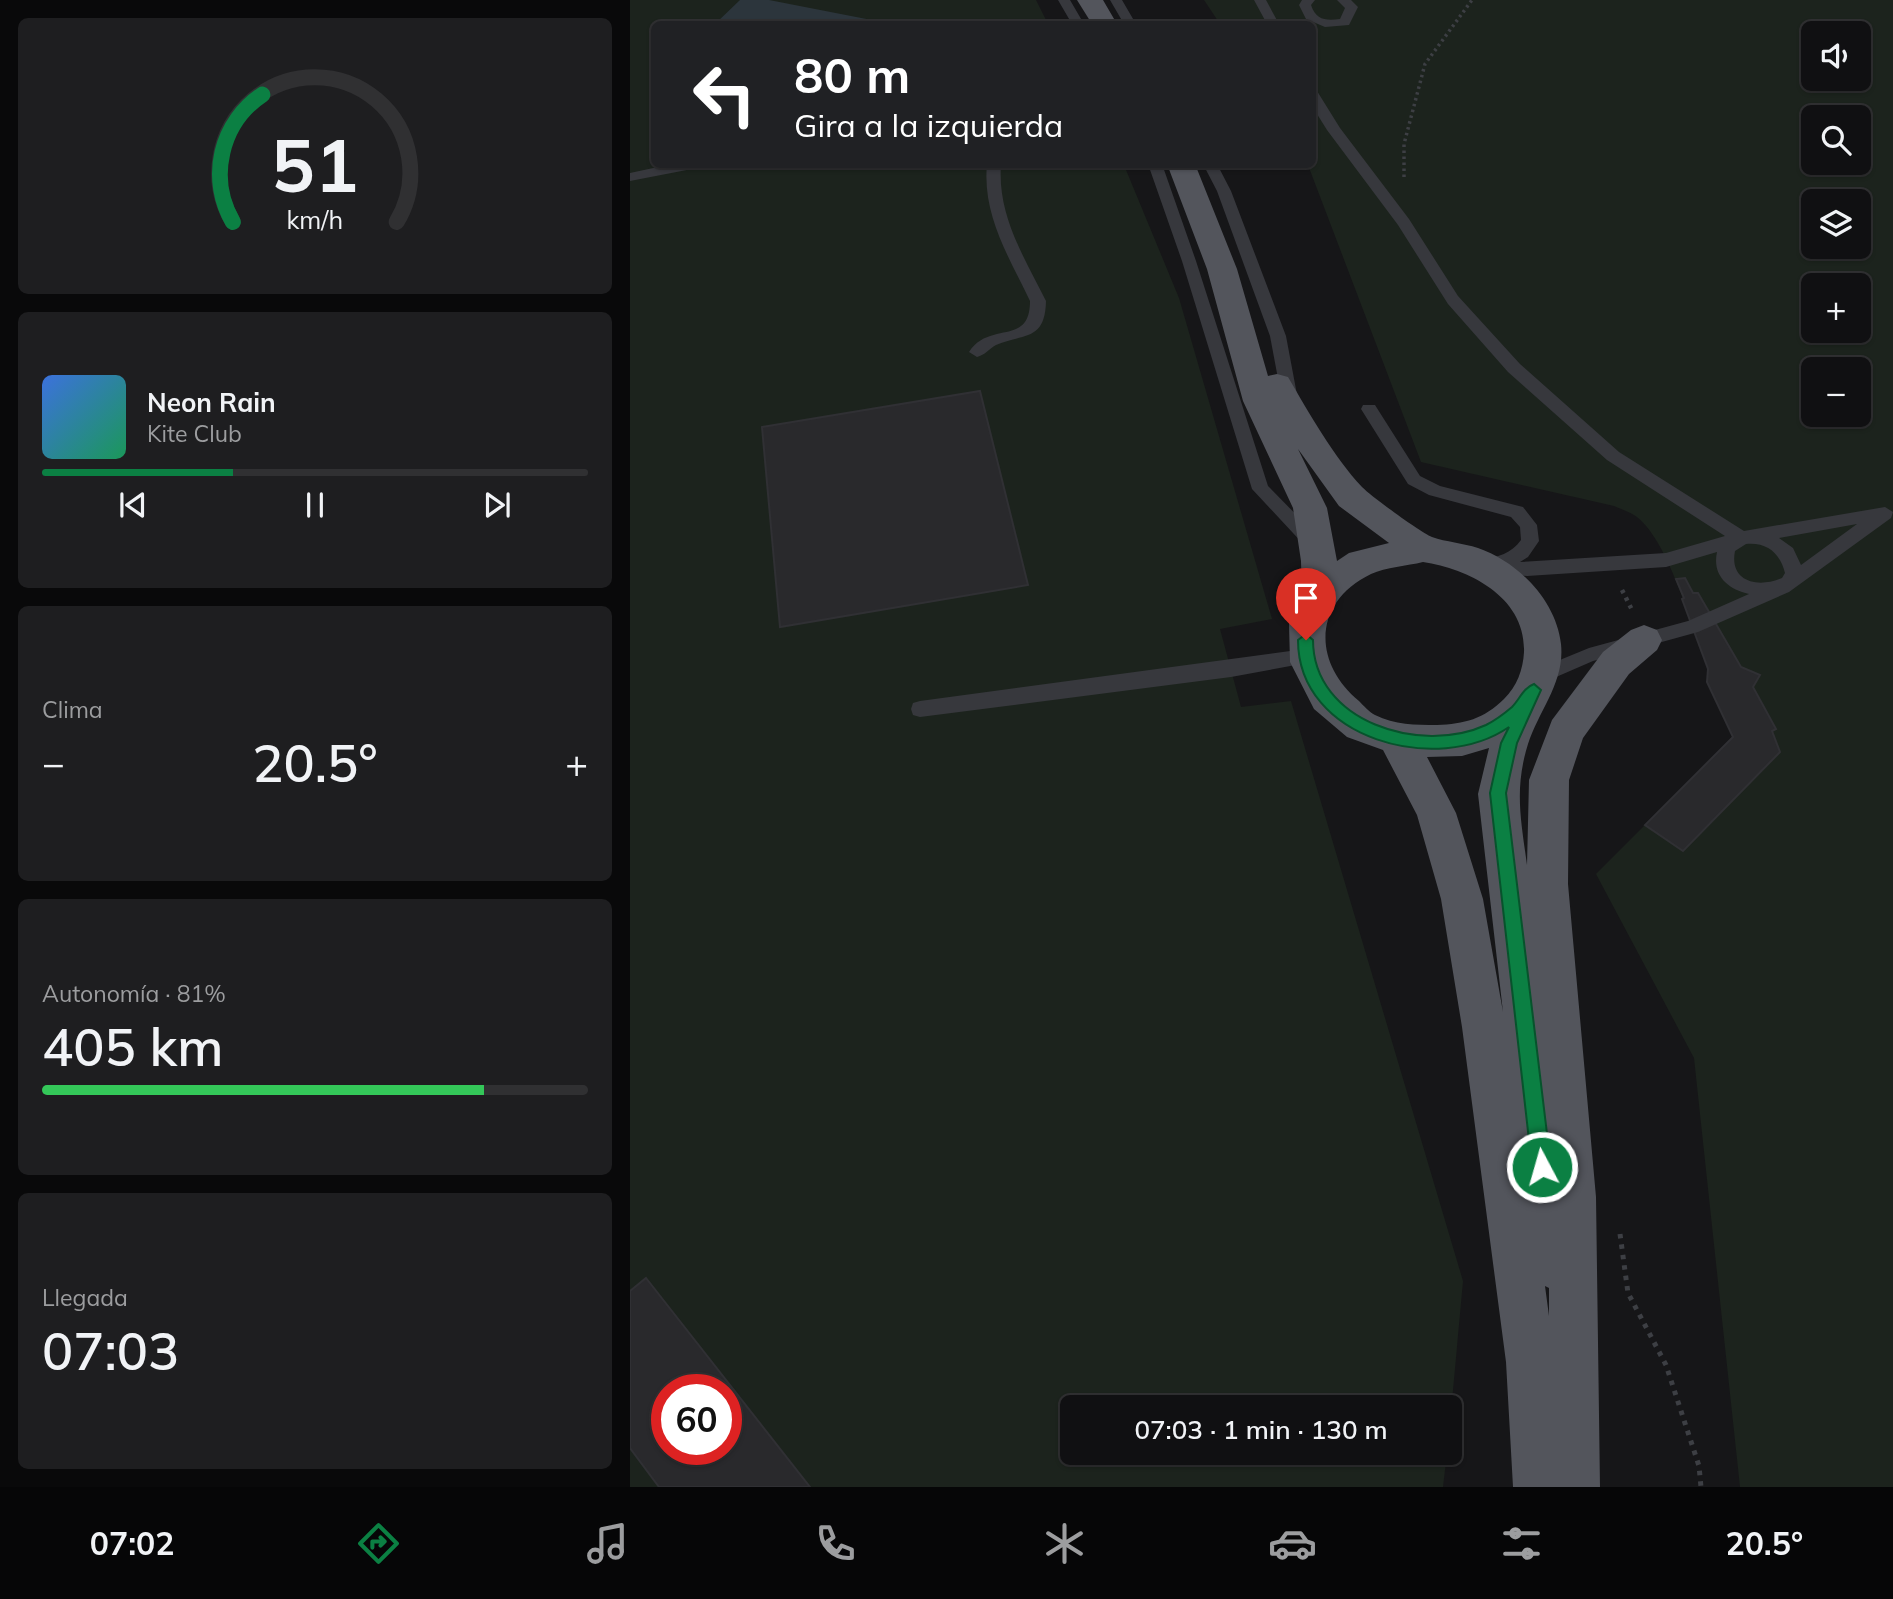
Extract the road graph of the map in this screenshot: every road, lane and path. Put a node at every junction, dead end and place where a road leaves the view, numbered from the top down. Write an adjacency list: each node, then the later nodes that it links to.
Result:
1 (1064, 0): 8 (lane)
2 (1090, 0): 9 (main road)
3 (1116, 0): 10 (lane)
4 (1260, 0): 11 (lane)
5 (1309, 0): 6 (lane)
6 (1343, 0)
7 (1472, 0): 19 (path)
8 (1076, 21)
9 (1102, 21)
10 (1128, 21)
11 (1271, 21)
12 (1316, 101): 19 (lane)
13 (676, 168): 18 (lane)
14 (993, 168): 21 (lane)
15 (1156, 168): 26 (lane)
16 (1183, 168): 20 (main road)
17 (1212, 168): 23 (lane)
18 (630, 177)
19 (1404, 222): 25 (lane)
20 (1222, 269): 23 (main road); 26 (main road)
21 (977, 352)
22 (1369, 409): 29 (lane)
23 (1294, 418): 27 (main road)
24 (1889, 511): 25 (lane); 30 (lane)
25 (1742, 538): 28 (lane); 30 (lane); 30 (lane)
26 (1317, 547): 31 (main road)
27 (1423, 550): 29 (main road); 31 (main road)
28 (1609, 565): 29 (lane); 32 (path)
29 (1491, 566): 34 (main road)
30 (1783, 587): 32 (lane)
31 (1318, 595): 33 (main road)
32 (1645, 639): 34 (lane); 39 (main road)
33 (1306, 657): 35 (lane); 36 (main road)
34 (1537, 683): 36 (main road); 39 (main road)
35 (920, 709)
36 (1397, 739): 38 (main road)
37 (1619, 1228): 40 (path)
38 (1539, 1487)
39 (1574, 1487)
40 (1701, 1487)

